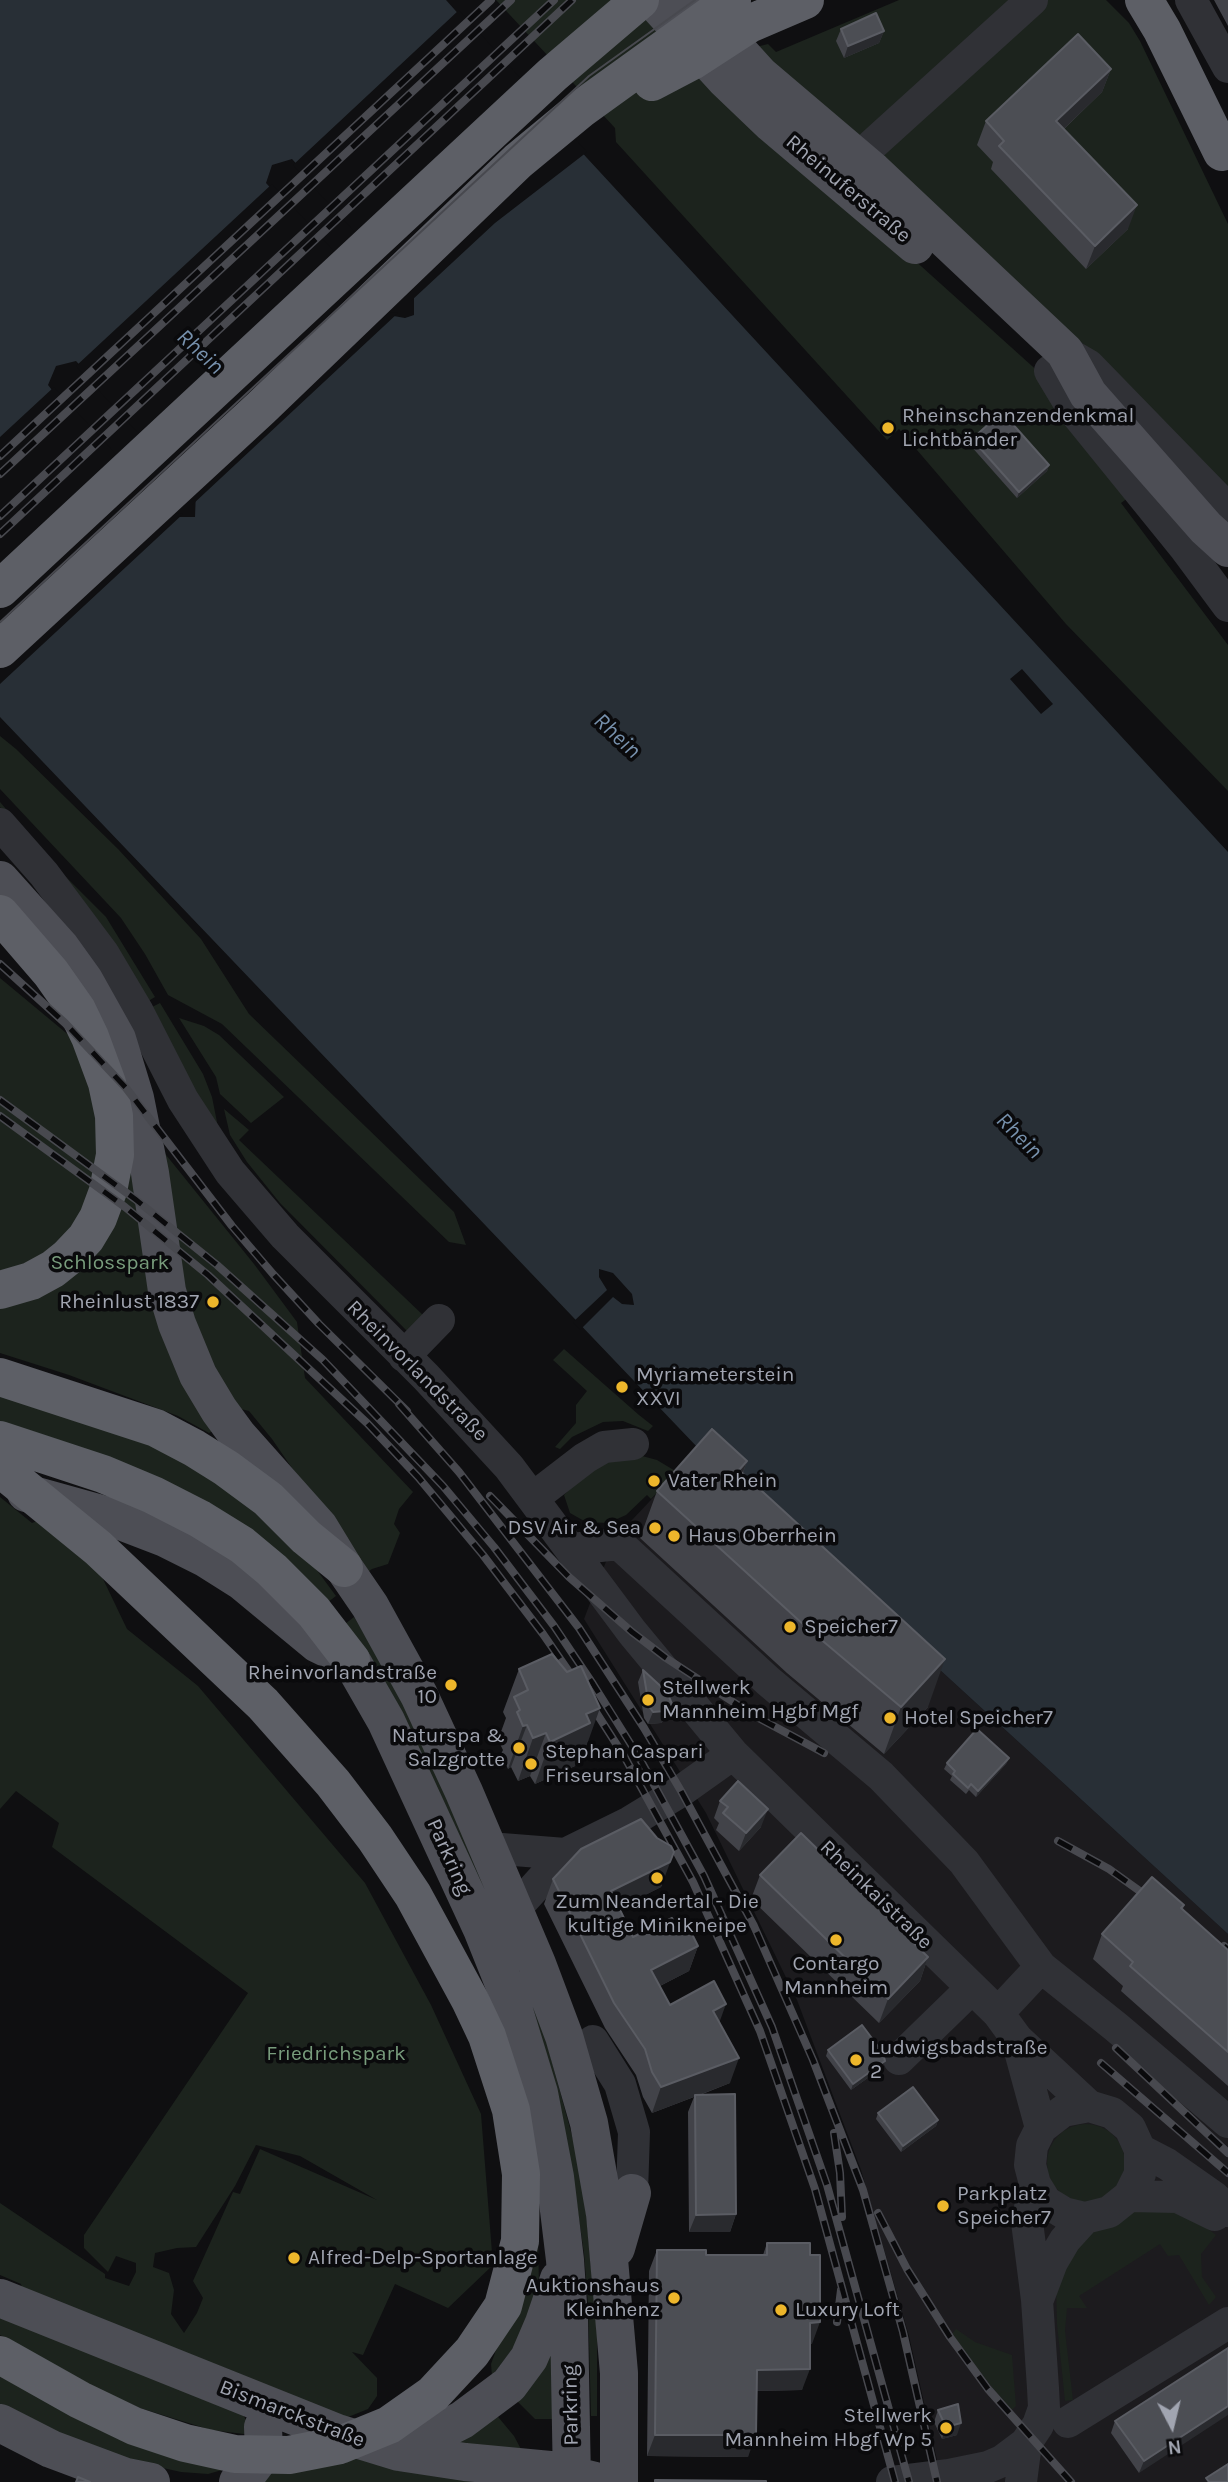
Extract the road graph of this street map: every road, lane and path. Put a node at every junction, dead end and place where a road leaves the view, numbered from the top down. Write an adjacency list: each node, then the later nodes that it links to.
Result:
1 (640, 0): 15 (highway)
2 (653, 0): 12 (main road, Rheinuferstraße)
3 (692, 0): 12 (main road, Rheinuferstraße)
4 (805, 0): 8 (highway)
5 (1032, 0): 10 (street)
6 (1144, 0): 11 (highway)
7 (1191, 0): 9 (street)
8 (737, 9): 17 (highway)
9 (1228, 67)
10 (872, 145)
11 (1226, 161)
12 (1058, 361): 13 (street, Rheinuferstraße); 14 (main road, Rheinuferstraße); 16 (street, Rheinuferstraße)
13 (1228, 509)
14 (1228, 548)
15 (0, 589)
16 (1228, 606)
17 (0, 649)
18 (0, 824): 22 (street, Rheinvorlandstraße)
19 (0, 880): 33 (main road, Parkring)
20 (0, 914): 23 (highway)
21 (109, 1042): 22 (street)
22 (166, 1068): 25 (street, Rheinvorlandstraße)
23 (0, 1290)
24 (439, 1320): 25 (street)
25 (404, 1356): 31 (street, Rheinvorlandstraße)
26 (0, 1377): 33 (highway)
27 (0, 1440): 34 (highway, Parkring)
28 (633, 1444): 31 (street)
29 (0, 1468): 61 (highway)
30 (0, 1487): 34 (main road)
31 (533, 1498): 32 (street, Rheinvorlandstraße)
32 (572, 1549): 35 (street, Rheinvorlandstraße); 39 (street)
33 (356, 1585): 36 (main road, Parkring)
34 (322, 1635): 56 (main road, Parkring)
35 (733, 1754): 37 (street); 40 (street, Rheinkaistraße)
36 (489, 1849): 37 (street); 38 (main road, Parkring)
37 (565, 1854): 38 (street)
38 (515, 1909): 41 (main road, Parkring)
39 (1041, 1968): 42 (street); 47 (street)
40 (972, 1988): 42 (street, Rheinkaistraße); 45 (street)
41 (549, 1995): 44 (main road); 57 (main road, Parkring)
42 (998, 2013): 43 (street, Rheinkaistraße)
43 (1017, 2039): 46 (street, Rheinkaistraße); 48 (street, Rheinkaistraße)
44 (593, 2041): 51 (street)
45 (899, 2059)
46 (1089, 2106): 48 (street); 49 (street)
47 (1228, 2122)
48 (1041, 2128): 50 (street)
49 (1140, 2150): 52 (street); 53 (street)
50 (1035, 2184): 54 (street); 59 (street)
51 (632, 2193): 57 (main road)
52 (1129, 2196): 54 (street); 55 (street)
53 (1228, 2211)
54 (1084, 2218): 59 (street)
55 (1228, 2221)
56 (565, 2260): 66 (main road); 68 (main road, Parkring)
57 (611, 2263): 71 (main road, Parkring)
58 (0, 2298): 62 (main road, Bismarckstraße)
59 (1037, 2300): 65 (street)
60 (1228, 2323): 63 (street)
61 (0, 2355)
62 (256, 2402): 66 (main road, Bismarckstraße); 70 (main road)
63 (1068, 2422)
64 (0, 2423): 69 (main road)
65 (1026, 2443): 67 (street); 73 (street)
66 (399, 2452): 68 (main road, Bismarckstraße)
67 (954, 2478): 72 (street)
68 (580, 2479)
69 (151, 2482)
70 (238, 2482)
71 (619, 2482)
72 (892, 2482)
73 (1021, 2482)

